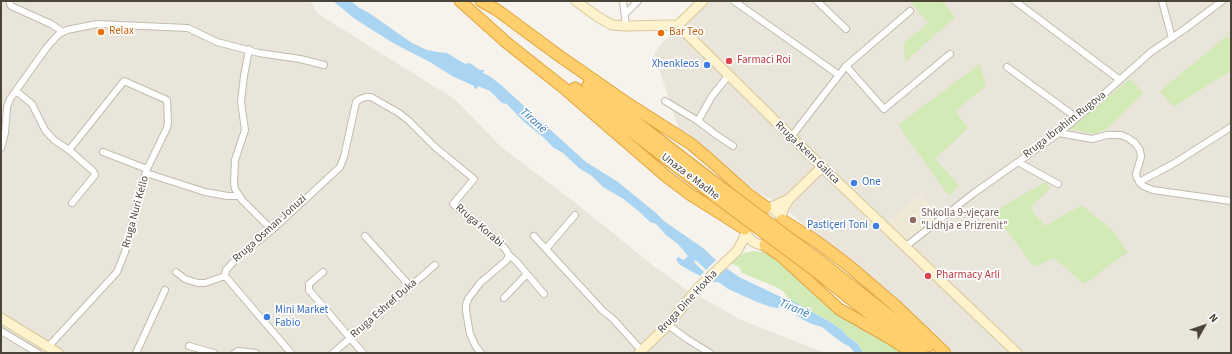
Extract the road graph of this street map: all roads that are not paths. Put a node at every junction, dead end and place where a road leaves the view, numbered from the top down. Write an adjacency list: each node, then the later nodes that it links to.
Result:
1 (9, 1): 19 (street)
2 (460, 1): 46 (highway, Unaza e Madhe); 55 (highway)
3 (478, 1): 46 (highway, Unaza e Madhe)
4 (481, 1): 51 (highway)
5 (576, 1): 16 (main road)
6 (624, 1): 15 (street)
7 (638, 1): 15 (street)
8 (703, 1): 17 (main road)
9 (734, 1): 27 (street)
10 (817, 1): 18 (street)
11 (1014, 1): 28 (street)
12 (1162, 1): 20 (street)
13 (1222, 1): 20 (street, Rruga Ibrahim Rugova)
14 (910, 11): 24 (street)
15 (625, 14): 16 (street)
16 (626, 26): 17 (main road)
17 (677, 26): 26 (main road, Rruga Azem Galica)
18 (846, 29)
19 (63, 32): 21 (street); 29 (street)
20 (1172, 38): 28 (street, Rruga Ibrahim Rugova)
21 (249, 50): 23 (street); 47 (street)
22 (950, 54): 24 (street)
23 (324, 65)
24 (846, 66): 27 (street)
25 (1007, 67): 32 (street)
26 (729, 75): 33 (street); 36 (main road, Rruga Azem Galica)
27 (839, 75): 36 (street)
28 (1120, 80): 32 (street, Rruga Ibrahim Rugova)
29 (16, 91): 38 (street); 39 (street)
30 (362, 98): 54 (street, Rruga Osman Jonuzi); 62 (street, Rruga Korabi)
31 (665, 101): 33 (street)
32 (1077, 118): 35 (street, Rruga Ibrahim Rugova)
33 (698, 121): 37 (street)
34 (1231, 127): 44 (street)
35 (1059, 133): 41 (street, Rruga Ibrahim Rugova); 44 (street)
36 (791, 137): 42 (main road, Rruga Azem Galica)
37 (733, 146)
38 (1, 148)
39 (69, 150): 43 (street, Rruga Nuri Kello); 50 (street)
40 (103, 152): 43 (street)
41 (1018, 162): 45 (street); 59 (street, Rruga Ibrahim Rugova)
42 (822, 167): 48 (main road, Rruga Dine Hoxha); 59 (main road, Rruga Azem Galica)
43 (146, 171): 47 (street); 78 (street, Rruga Nuri Kello)
44 (1139, 182): 49 (street)
45 (1058, 184)
46 (715, 189): 64 (highway, Unaza e Madhe, bridge)
47 (238, 196): 54 (street)
48 (789, 199): 51 (main road, Rruga Dine Hoxha); 53 (main road, Rruga Dine Hoxha)
49 (1231, 201)
50 (72, 203)
51 (768, 207): 53 (main road); 55 (main road, Rruga Dine Hoxha)
52 (575, 215): 60 (street)
53 (781, 218): 58 (main road, Rruga Dine Hoxha); 95 (highway)
54 (272, 230): 68 (street, Rruga Osman Jonuzi)
55 (745, 231): 58 (main road); 61 (main road, Rruga Dine Hoxha)
56 (365, 236): 69 (street)
57 (534, 236): 60 (street)
58 (761, 244): 61 (main road, Rruga Dine Hoxha); 92 (highway)
59 (905, 246): 96 (main road, Rruga Azem Galica)
60 (546, 249): 80 (street)
61 (733, 254): 74 (main road, Rruga Dine Hoxha)
62 (509, 255): 67 (street); 90 (street, Rruga Korabi)
63 (435, 265): 69 (street, Rruga Eshref Duka)
64 (817, 265): 93 (highway, Unaza e Madhe); 94 (highway, Unaza e Madhe)
65 (176, 272): 68 (street)
66 (323, 272): 76 (street)
67 (527, 274): 71 (street); 72 (street)
68 (225, 276): 87 (street)
69 (410, 286): 76 (street, Rruga Eshref Duka)
70 (165, 290): 83 (street)
71 (544, 294)
72 (504, 298)
73 (1, 318): 78 (main road)
74 (668, 325): 80 (main road, Rruga Dine Hoxha); 91 (street)
75 (1, 331): 79 (street)
76 (350, 338): 88 (street, Rruga Eshref Duka); 89 (street)
77 (189, 346): 84 (street)
78 (48, 347): 82 (main road)
79 (28, 350): 81 (street)
80 (640, 352)
81 (38, 353)
82 (58, 353)
83 (136, 353)
84 (214, 353)
85 (235, 353): 86 (street)
86 (256, 353)
87 (289, 353)
88 (333, 353)
89 (363, 353)
90 (481, 353)
91 (710, 353)
92 (912, 353)
93 (921, 353)
94 (936, 353)
95 (945, 353)
96 (1017, 353)

